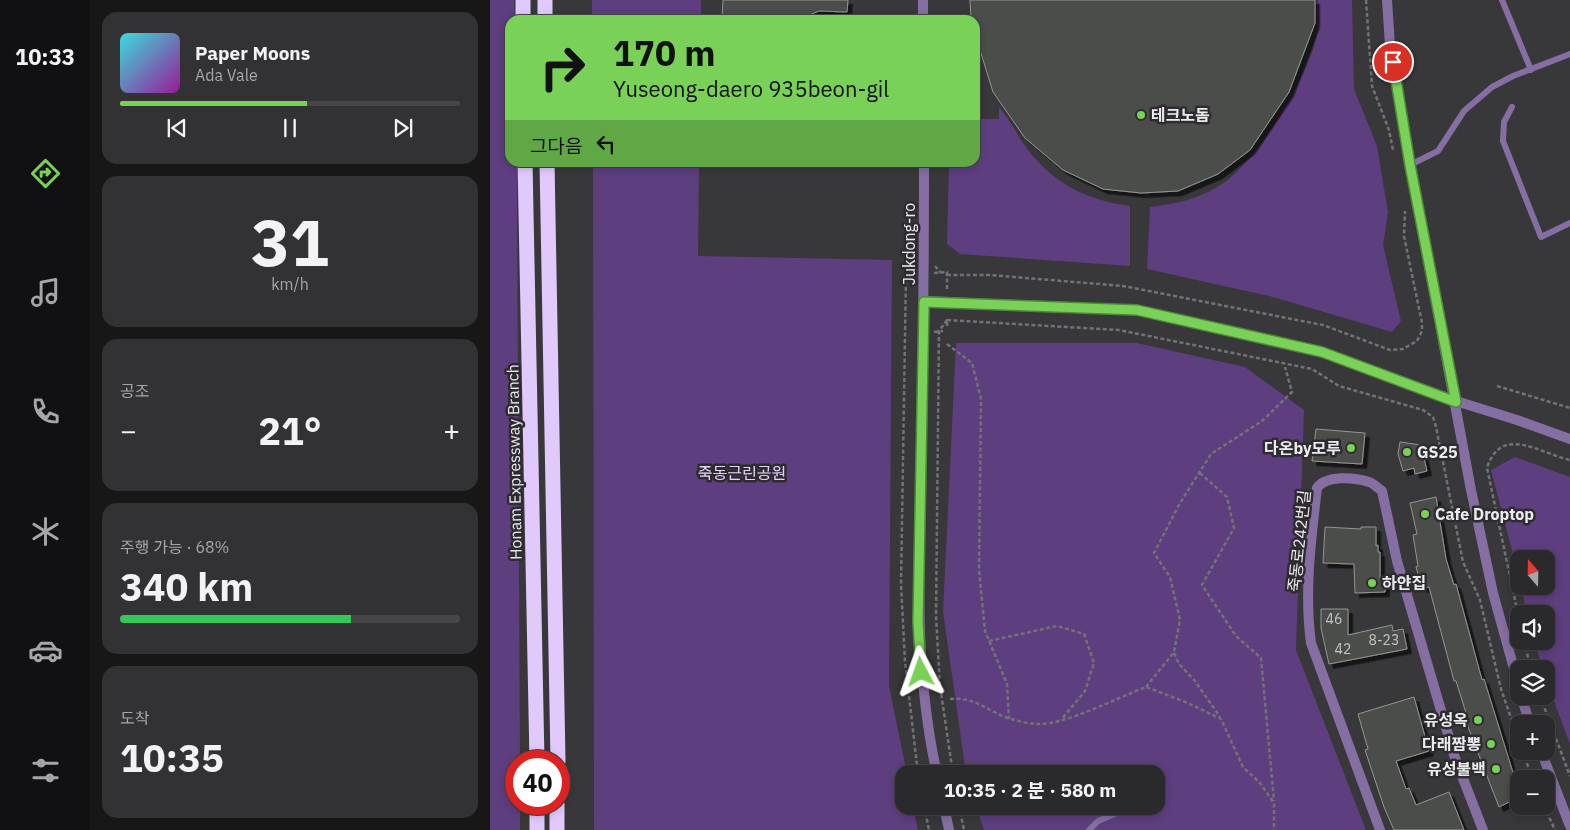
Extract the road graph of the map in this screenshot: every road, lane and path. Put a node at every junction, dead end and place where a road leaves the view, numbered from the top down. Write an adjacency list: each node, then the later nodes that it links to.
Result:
1 (523, 0): 7 (highway)
2 (545, 0): 8 (highway)
3 (923, 0): 9 (street)
4 (1366, 0): 13 (path)
5 (1387, 0): 14 (street)
6 (1502, 0): 11 (lane)
7 (523, 15)
8 (545, 15)
9 (923, 15)
10 (1570, 54): 11 (lane)
11 (1531, 70): 14 (lane)
12 (1512, 107): 19 (lane)
13 (1395, 156)
14 (1410, 165): 29 (street)
15 (525, 167): 45 (highway, Honam Expressway Branch)
16 (547, 167): 46 (highway)
17 (924, 167): 22 (street, Jukdong-ro)
18 (1406, 209): 21 (path)
19 (1570, 223)
20 (906, 274): 25 (path)
21 (947, 274)
22 (924, 302): 29 (street); 48 (street, Jukdong-ro)
23 (947, 320): 24 (path); 41 (path); 49 (path)
24 (947, 326)
25 (906, 333)
26 (947, 344): 35 (path)
27 (1285, 367): 33 (path)
28 (1497, 386): 30 (path)
29 (1456, 402): 31 (street); 37 (street)
30 (1570, 408)
31 (1570, 439)
32 (1570, 460): 34 (path)
33 (1199, 473): 36 (path); 51 (path)
34 (1516, 605)
35 (989, 641): 42 (path); 44 (path)
36 (1174, 652): 38 (path); 43 (path)
37 (1512, 660)
38 (1146, 687): 43 (path); 44 (path)
39 (950, 699): 42 (path)
40 (1543, 705): 50 (path)
41 (1510, 715)
42 (1009, 719): 44 (path)
43 (1221, 719): 51 (path)
44 (1060, 722)
45 (537, 750)
46 (558, 750)
47 (1544, 760): 59 (street)
48 (934, 765)
49 (952, 765)
50 (1570, 776)
51 (1274, 802): 66 (path)
52 (537, 815): 60 (highway)
53 (557, 815): 61 (highway)
54 (926, 815): 62 (path)
55 (946, 815): 63 (street)
56 (961, 815): 64 (path)
57 (1112, 815): 65 (lane)
58 (1548, 815): 69 (path)
59 (1570, 826)
60 (537, 830)
61 (557, 830)
62 (929, 830)
63 (949, 830)
64 (964, 830)
65 (1089, 830)
66 (1274, 830)
67 (1380, 830): 68 (street, 죽동로242번길)
68 (1483, 830)
69 (1554, 830)

